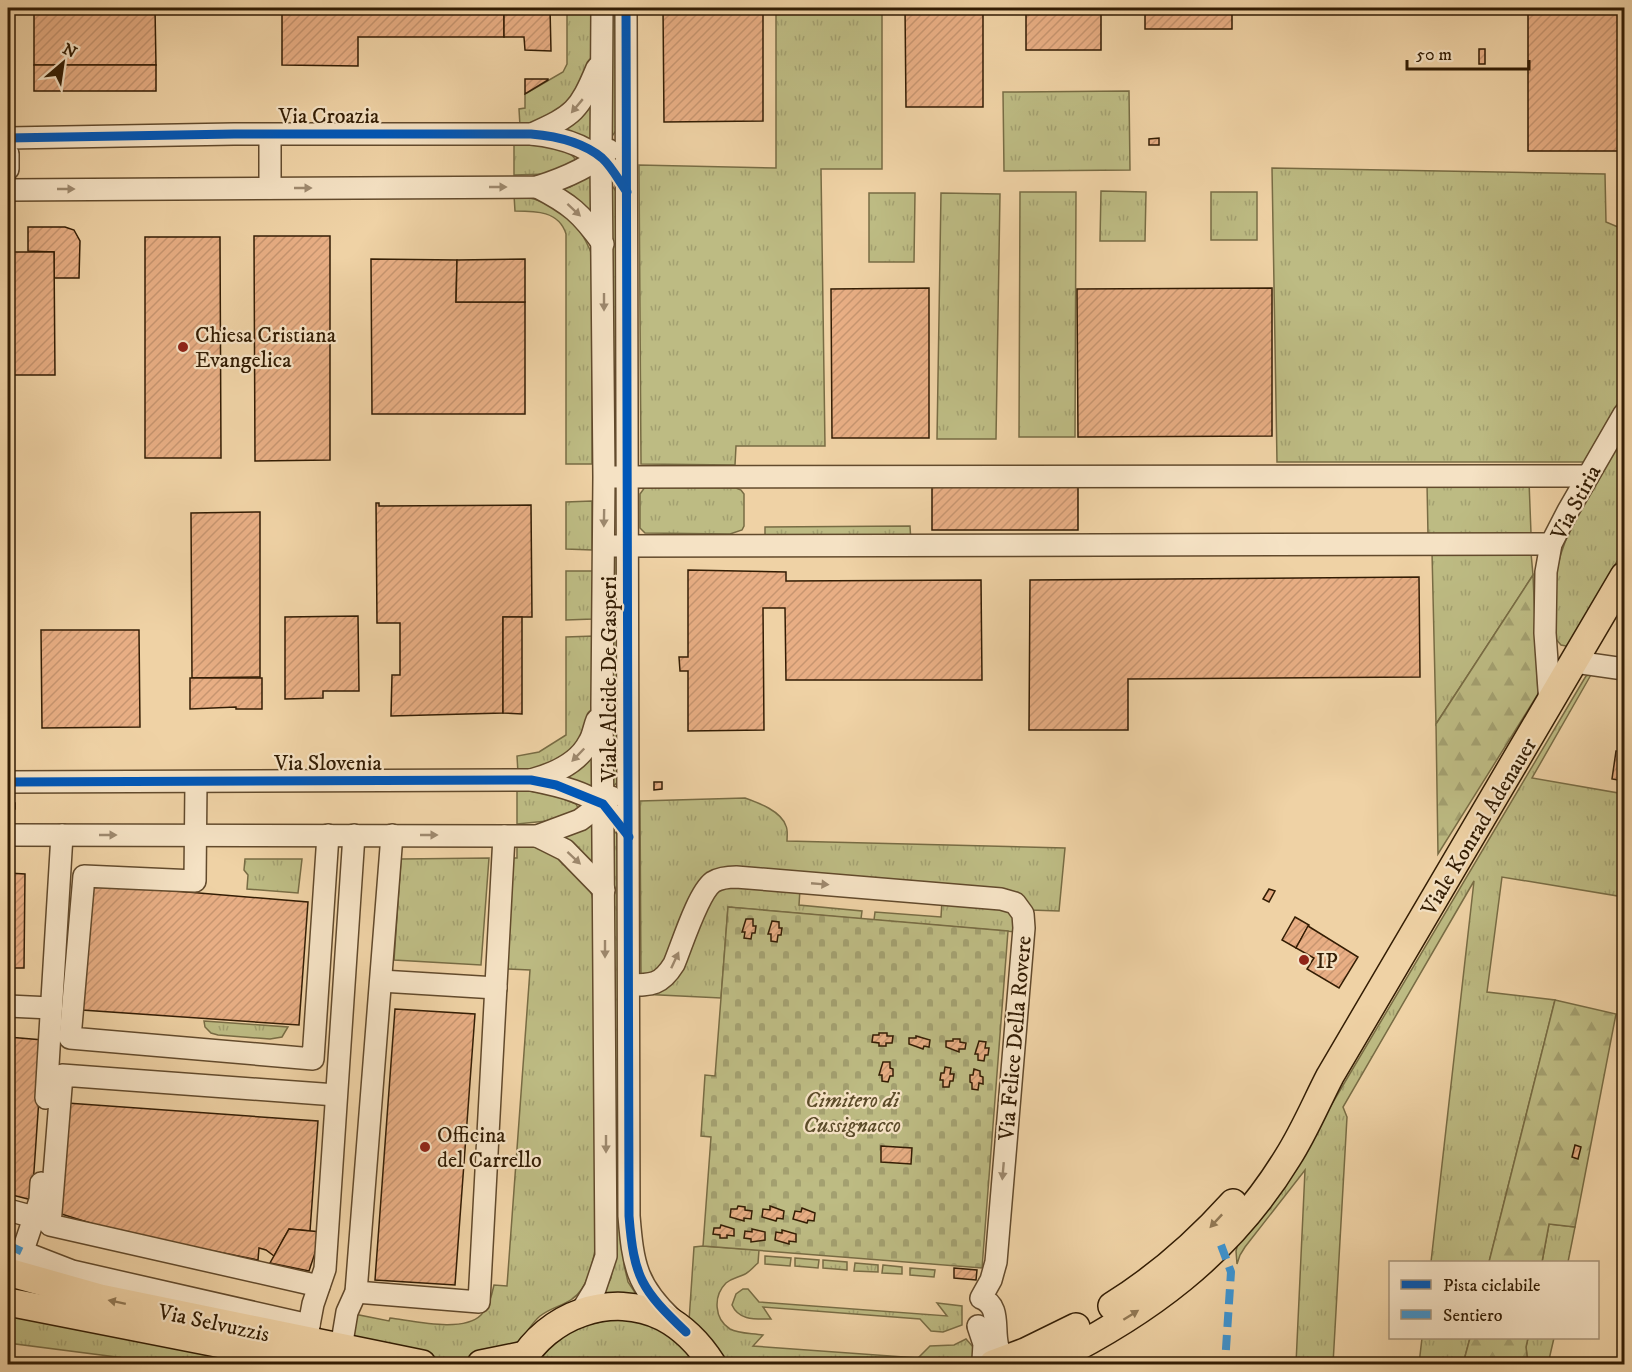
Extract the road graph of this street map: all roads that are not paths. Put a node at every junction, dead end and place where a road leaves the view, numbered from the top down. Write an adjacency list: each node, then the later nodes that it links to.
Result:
1 (602, 8): 3 (street, Viale Alcide De Gasperi)
2 (627, 8): 4 (street, Viale Alcide De Gasperi)
3 (602, 57): 5 (street, Via Croazia, one-way to 5); 9 (street, Viale Alcide De Gasperi)
4 (627, 132): 9 (street); 14 (street, Viale Alcide De Gasperi)
5 (531, 134): 6 (street, Via Croazia); 9 (street, Via Croazia)
6 (270, 135): 7 (street, Via Croazia); 12 (street, Via Croazia)
7 (8, 138)
8 (8, 154): 10 (street)
9 (601, 158): 11 (street); 14 (street, Via Croazia); 15 (street, Viale Alcide De Gasperi)
10 (8, 169)
11 (537, 187): 12 (street, one-way to 11); 15 (street, one-way to 15)
12 (270, 188): 13 (street, one-way to 12)
13 (8, 190)
14 (627, 193): 17 (street, Viale Alcide De Gasperi)
15 (603, 244): 19 (street, Viale Alcide De Gasperi, one-way to 19)
16 (1624, 414): 18 (street, Via Stiria)
17 (627, 476): 18 (street); 19 (street); 22 (street, Viale Alcide De Gasperi)
18 (1588, 476): 20 (street, Via Stiria)
19 (604, 477): 21 (street, Viale Alcide De Gasperi, one-way to 21)
20 (1551, 544): 22 (street); 26 (street, Via Stiria)
21 (604, 546): 22 (street, Viale Alcide De Gasperi); 27 (street, Viale Alcide De Gasperi)
22 (627, 546): 29 (street, Viale Alcide De Gasperi)
23 (1624, 576): 24 (main road, Viale Konrad Adenauer)
24 (1575, 662): 25 (street); 26 (main road, Viale Konrad Adenauer)
25 (1624, 669)
26 (1550, 704): 48 (main road, Viale Konrad Adenauer)
27 (602, 705): 28 (street, Via Slovenia, one-way to 28); 32 (street, Viale Alcide De Gasperi)
28 (531, 780): 31 (street, Via Slovenia); 32 (street, Via Slovenia)
29 (628, 780): 32 (street); 41 (street, Viale Alcide De Gasperi)
30 (8, 782): 31 (street, Via Slovenia)
31 (196, 782): 35 (street)
32 (603, 804): 40 (street); 41 (street, Via Slovenia); 42 (street, Viale Alcide De Gasperi)
33 (8, 835): 34 (street)
34 (62, 835): 35 (street, one-way to 35); 47 (street)
35 (196, 835): 36 (street); 36 (street)
36 (328, 835): 37 (street)
37 (354, 835): 38 (street); 49 (street)
38 (392, 835): 39 (street, one-way to 39); 43 (street)
39 (504, 836): 40 (street); 45 (street)
40 (537, 836): 42 (street, one-way to 42)
41 (629, 837): 44 (street, Viale Alcide De Gasperi)
42 (604, 890): 56 (street, Viale Alcide De Gasperi, one-way to 56)
43 (381, 981): 45 (street); 54 (street)
44 (628, 985): 59 (street, Viale Alcide De Gasperi); 62 (street, Via Felice Della Rovere, one-way to 62)
45 (496, 988): 54 (street)
46 (8, 1005): 47 (street)
47 (51, 1008): 51 (street)
48 (1330, 1076): 62 (main road, Viale Konrad Adenauer, one-way to 62); 65 (main road, Viale Konrad Adenauer, one-way to 48)
49 (336, 1095): 53 (street); 53 (street)
50 (8, 1210): 51 (street)
51 (34, 1217): 52 (street)
52 (15, 1266): 58 (main road, Via Selvuzzis)
53 (319, 1286): 58 (street)
54 (357, 1292): 60 (street)
55 (8, 1302): 60 (main road, Via Selvuzzis)
56 (581, 1312): 59 (main road); 61 (main road)
57 (978, 1326): 62 (street)
58 (308, 1333): 60 (main road, Via Selvuzzis)
59 (705, 1352)
60 (332, 1356): 63 (main road, Via Selvuzzis)
61 (523, 1360): 64 (main road)
62 (993, 1363)
63 (422, 1365)
64 (481, 1365)
65 (1044, 1365)

